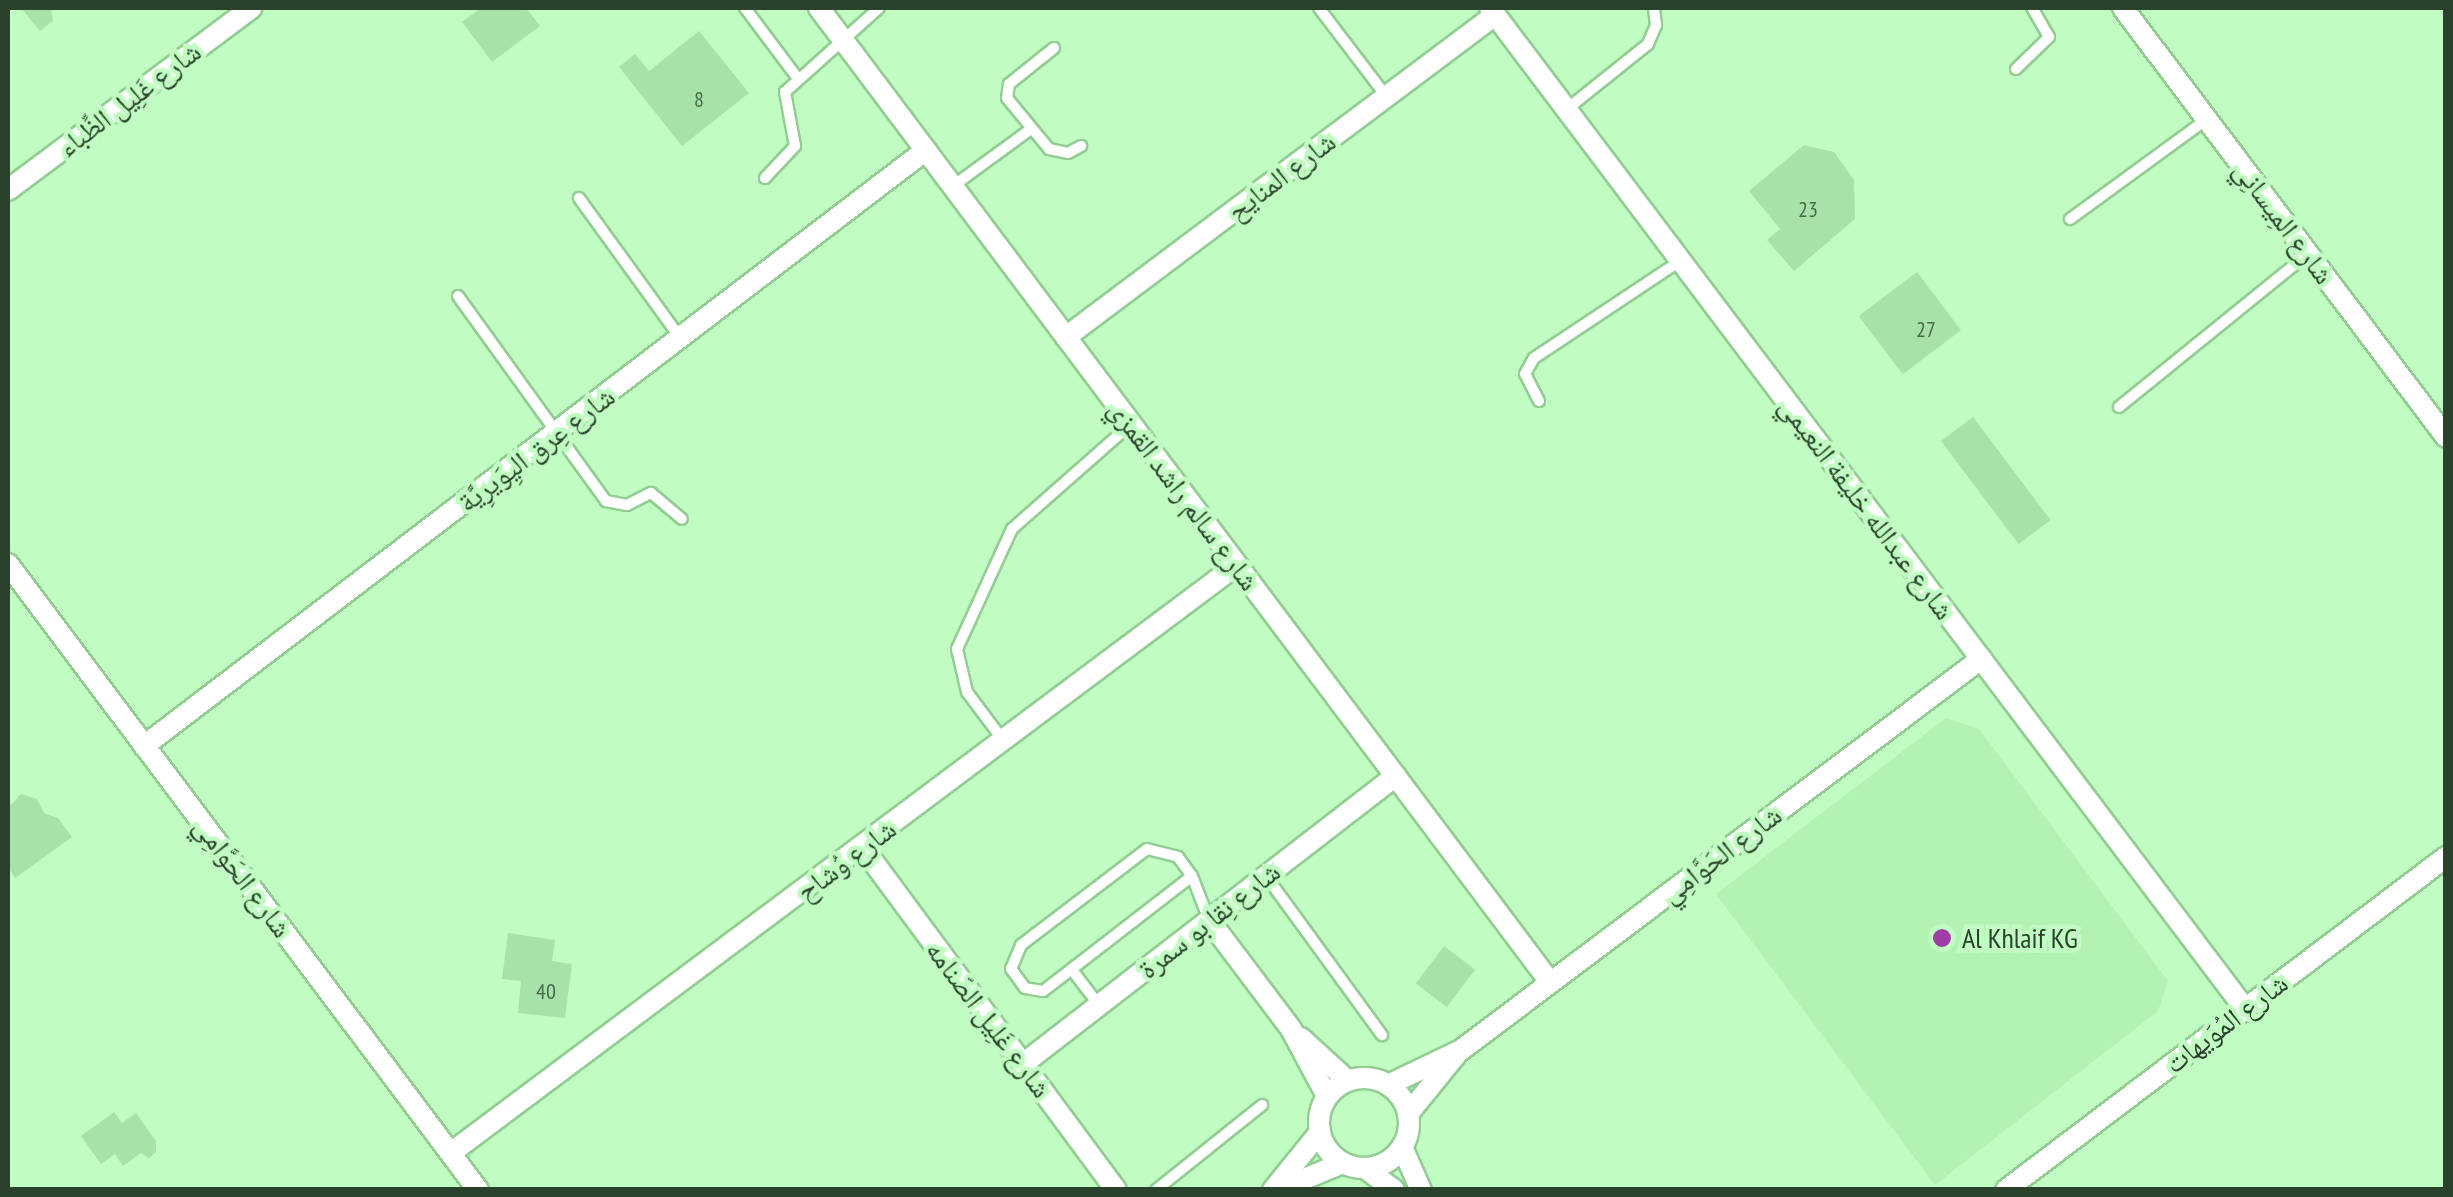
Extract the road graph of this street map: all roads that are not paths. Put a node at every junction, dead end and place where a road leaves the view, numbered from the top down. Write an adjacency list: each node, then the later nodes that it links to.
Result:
1 (252, 8): 22 (street, شارع غَلِيل الظِّباء)
2 (745, 8): 13 (lane)
3 (819, 8): 10 (street, شارع سالم راشد القمزي)
4 (880, 8): 10 (lane)
5 (1320, 8): 14 (lane)
6 (1654, 8): 15 (lane)
7 (2032, 8): 12 (lane)
8 (2123, 8): 16 (street, شارع المِيسانِي)
9 (1492, 11): 14 (street, شارع المنايح); 15 (street, شارع عبدالله خليفة النعيمي)
10 (842, 38): 13 (lane); 19 (street, شارع سالم راشد القمزي)
11 (1054, 48): 17 (lane)
12 (2016, 69)
13 (796, 76): 20 (lane)
14 (1386, 96): 28 (street, شارع المنايح)
15 (1567, 109): 26 (street, شارع عبدالله خليفة النعيمي)
16 (2207, 119): 24 (lane); 25 (street, شارع المِيسانِي)
17 (1031, 129): 18 (lane); 21 (lane)
18 (1081, 146)
19 (926, 150): 21 (street, شارع سالم راشد القمزي); 29 (street, شارع عِرق اليِوَيرِيَّة)
20 (765, 178)
21 (953, 186): 28 (street, شارع سالم راشد القمزي)
22 (8, 190)
23 (579, 198): 29 (lane)
24 (2070, 219)
25 (2308, 254): 31 (lane); 34 (street, شارع المِيسانِي)
26 (1681, 261): 30 (lane); 38 (street, شارع عبدالله خليفة النعيمي)
27 (458, 296): 33 (lane)
28 (1066, 338): 32 (street, شارع سالم راشد القمزي)
29 (681, 340): 33 (street, شارع عِرق اليِوَيرِيَّة)
30 (1539, 401)
31 (2119, 407)
32 (1131, 424): 37 (street, شارع سالم راشد القمزي); 39 (lane)
33 (561, 430): 35 (lane); 40 (street, شارع عِرق اليِوَيرِيَّة)
34 (2446, 436)
35 (682, 519)
36 (8, 564): 40 (street, شارع الحَوَّامِي)
37 (1237, 565): 39 (street, شارع وُشاح); 41 (street, شارع سالم راشد القمزي)
38 (1981, 658): 48 (street, شارع الحَوَّامِي); 50 (street, شارع عبدالله خليفة النعيمي)
39 (1004, 741): 42 (street, شارع وُشاح)
40 (144, 746): 62 (street, شارع الحَوَّامِي)
41 (1396, 776): 45 (street, شارع نِقا بو سمرة); 48 (street, شارع سالم راشد القمزي)
42 (863, 848): 54 (street, شارع غَلِيل الصّنامه); 62 (street, شارع وُشاح)
43 (2446, 857): 50 (street, شارع المُوَيهات)
44 (1192, 876): 46 (lane); 47 (lane); 47 (lane)
45 (1266, 876): 46 (street, شارع نِقا بو سمرة); 52 (lane)
46 (1209, 920): 49 (street, شارع نِقا بو سمرة); 51 (street)
47 (1072, 970): 49 (lane)
48 (1550, 982): 53 (street, شارع الحَوَّامِي)
49 (1099, 1005): 54 (street, شارع نِقا بو سمرة)
50 (2245, 1009): 71 (street, شارع المُوَيهات)
51 (1291, 1028): 55 (street); 57 (street)
52 (1382, 1035)
53 (1461, 1050): 56 (street, شارع الحَوَّامِي); 59 (street, شارع الحَوَّامِي)
54 (1022, 1064): 66 (street, شارع غَلِيل الصّنامه)
55 (1348, 1080): 56 (street); 57 (street)
56 (1388, 1085): 59 (street)
57 (1327, 1096): 60 (street)
58 (1262, 1105): 67 (lane)
59 (1408, 1114): 61 (street)
60 (1320, 1132): 63 (street); 68 (street)
61 (1402, 1147): 64 (street); 70 (street)
62 (452, 1152): 65 (street, شارع الحَوَّامِي)
63 (1343, 1162): 64 (street); 68 (street)
64 (1365, 1168): 69 (street)
65 (478, 1190)
66 (1116, 1190)
67 (1156, 1190)
68 (1276, 1190)
69 (1394, 1190)
70 (1420, 1190)
71 (2006, 1190)

